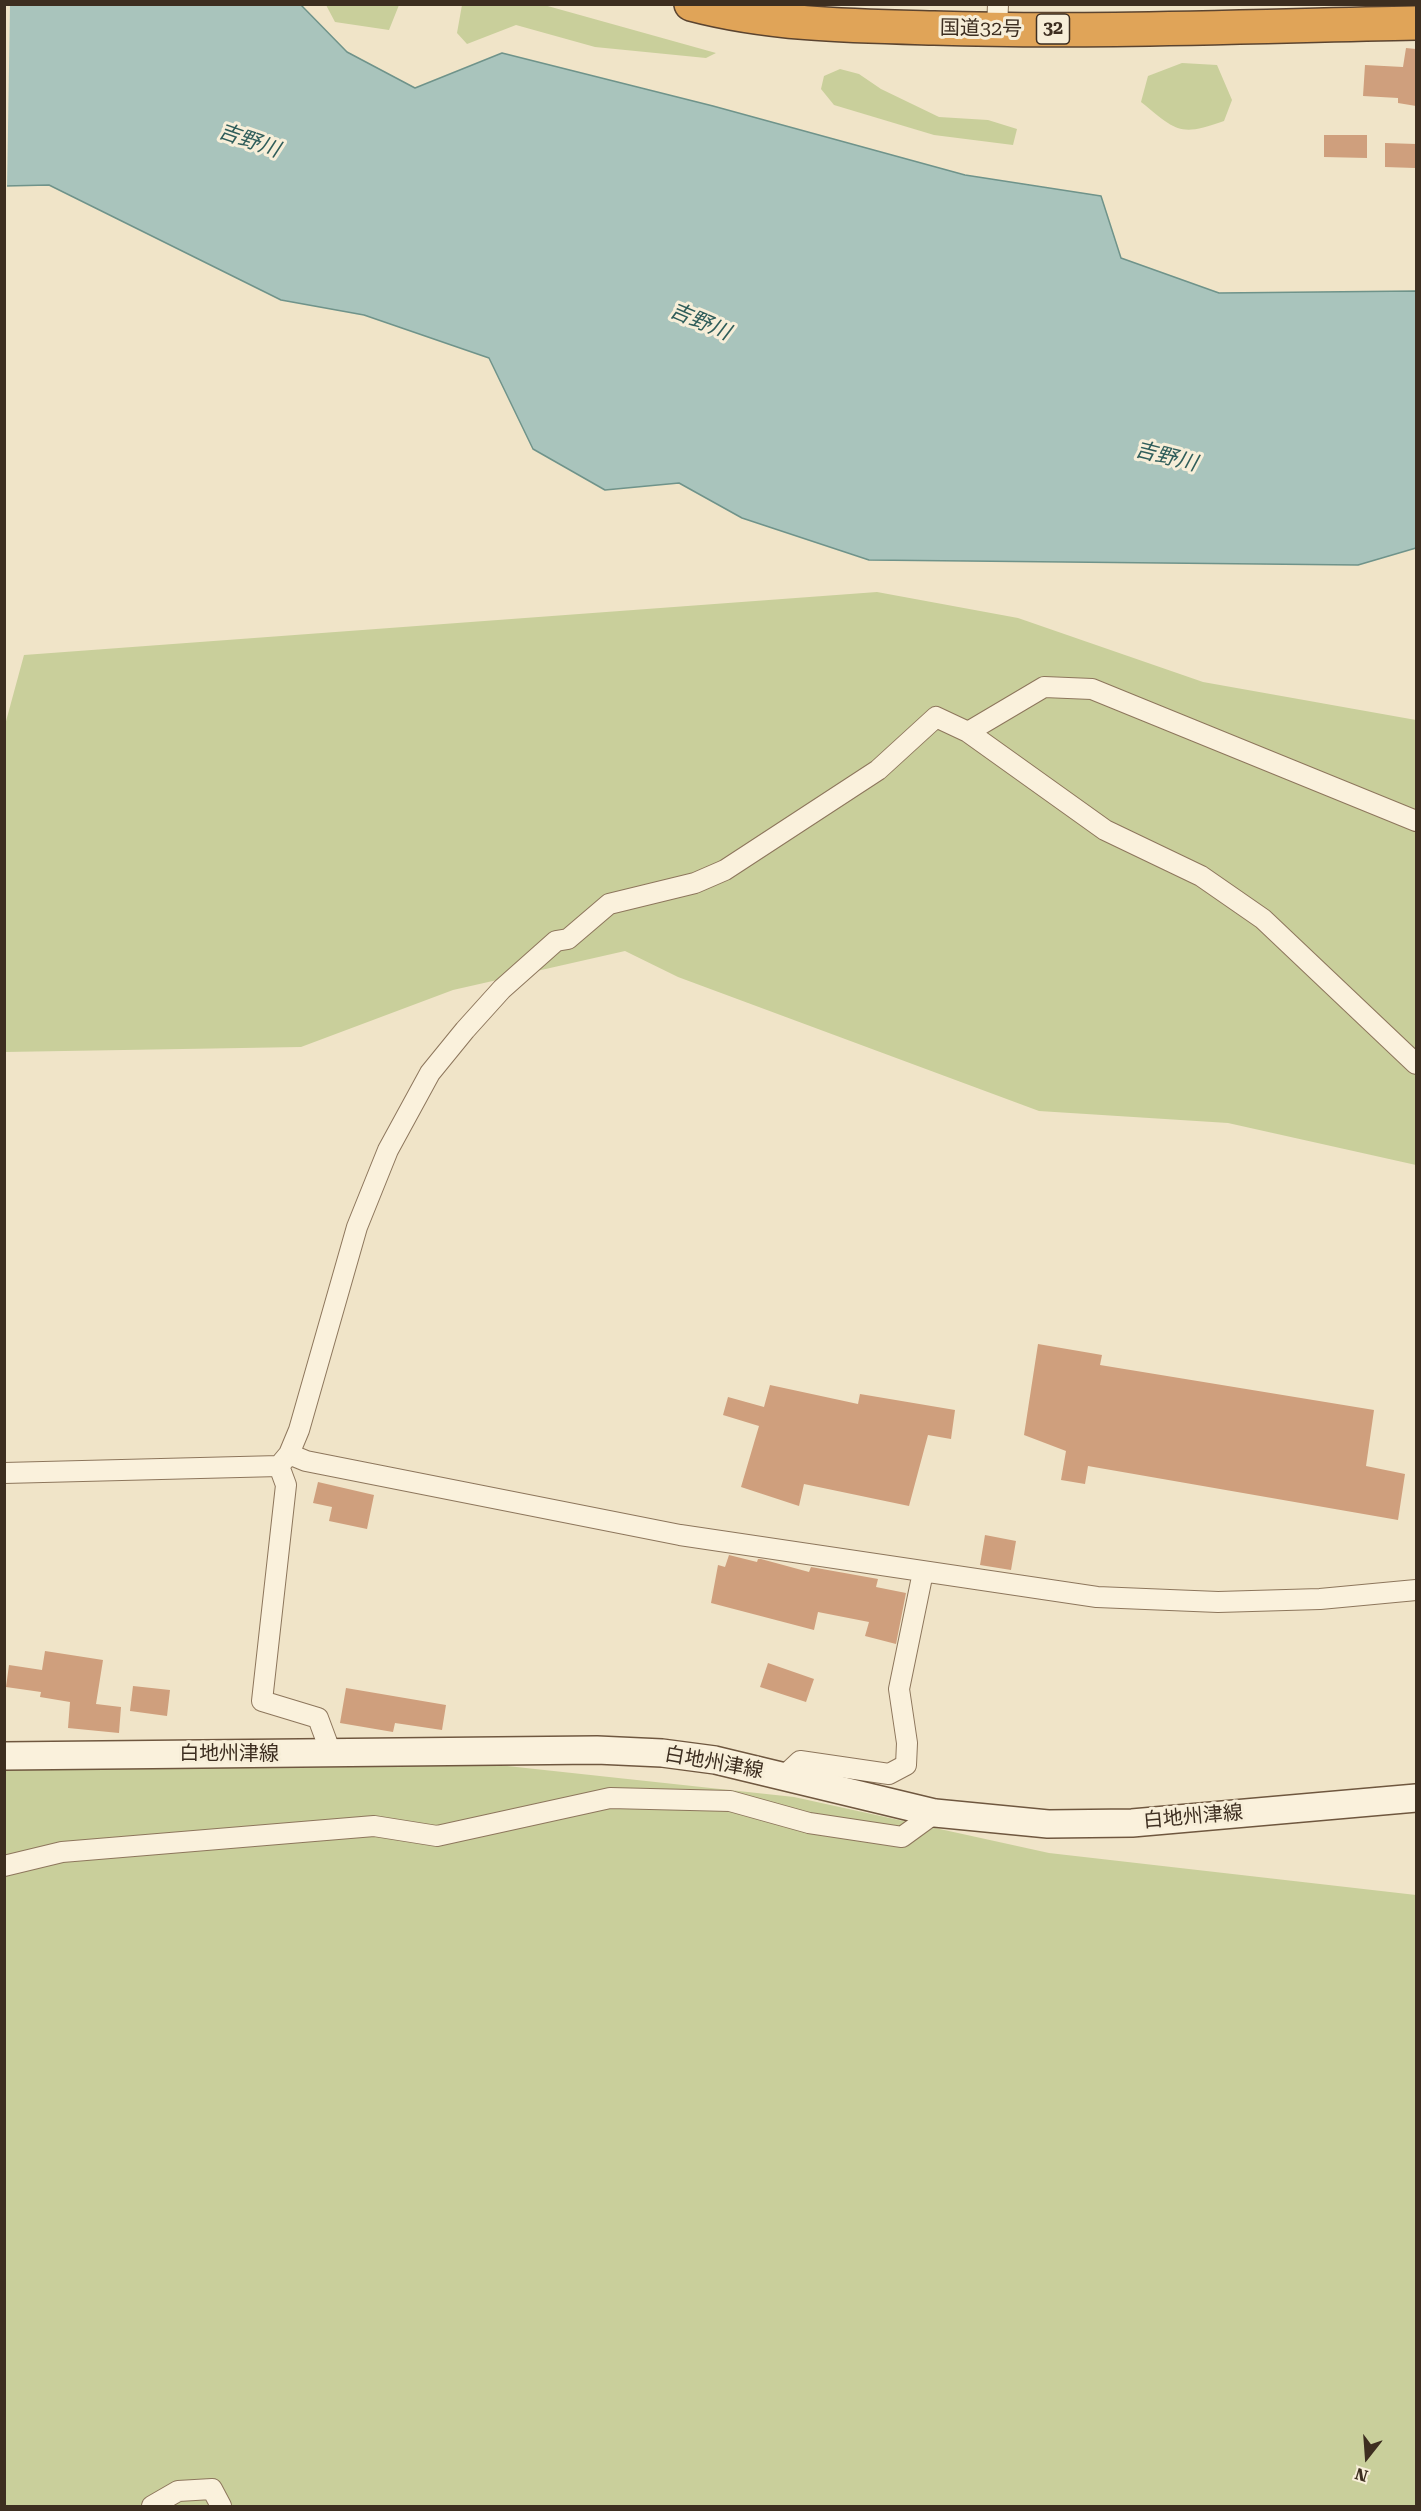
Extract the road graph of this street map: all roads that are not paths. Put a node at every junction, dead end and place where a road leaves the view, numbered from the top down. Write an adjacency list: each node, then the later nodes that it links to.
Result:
1 (691, 4): 2 (highway, 国道32号 / 32)
2 (997, 17): 3 (highway, 国道32号 / 32)
3 (1416, 23)
4 (968, 732): 5 (street); 6 (street); 7 (street)
5 (1416, 821)
6 (1416, 1064)
7 (284, 1460): 8 (street); 9 (street); 11 (street)
8 (4, 1473)
9 (923, 1572): 10 (street); 13 (street)
10 (1416, 1590)
11 (331, 1753): 12 (main road, 白地州津線); 13 (main road, 白地州津線)
12 (4, 1756)
13 (784, 1776): 15 (main road, 白地州津線)
14 (1416, 1798): 15 (main road, 白地州津線)
15 (936, 1814): 16 (street)
16 (4, 1866)
17 (152, 2506): 18 (street)
18 (221, 2506)

